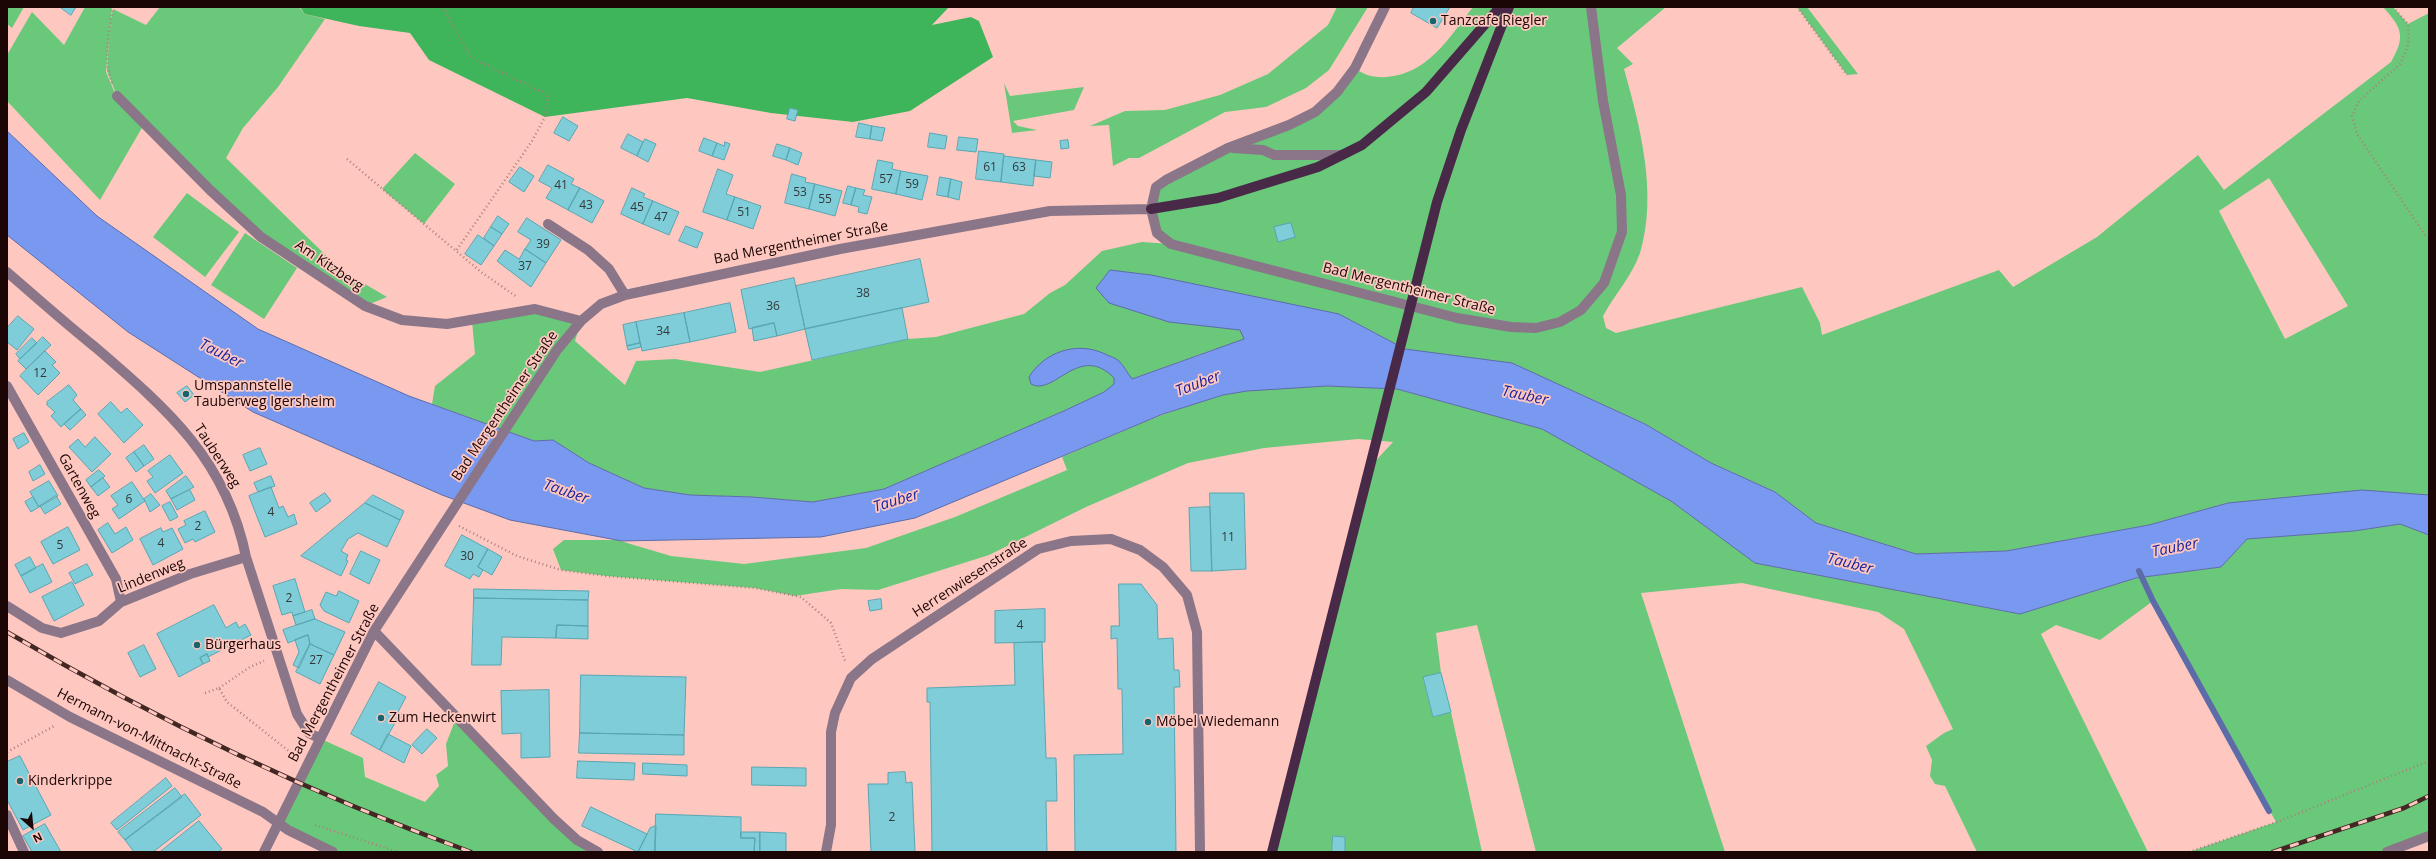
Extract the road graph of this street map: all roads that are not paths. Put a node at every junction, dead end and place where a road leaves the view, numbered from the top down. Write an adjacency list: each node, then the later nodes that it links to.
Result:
1 (1385, 7): 6 (street, Bad Mergentheimer Straße)
2 (1500, 7): 7 (main road)
3 (1509, 7): 29 (main road)
4 (1591, 7): 8 (street, Bad Mergentheimer Straße)
5 (117, 96): 12 (street, Am Kitzberg)
6 (1228, 148): 7 (street); 8 (street, Bad Mergentheimer Straße)
7 (1342, 155): 8 (main road)
8 (1151, 209): 11 (street, Bad Mergentheimer Straße)
9 (548, 224): 11 (street)
10 (7, 272): 14 (street, Tauberweg)
11 (625, 295): 12 (street, Bad Mergentheimer Straße)
12 (581, 321): 17 (street, Bad Mergentheimer Straße)
13 (7, 386): 15 (street, Gartenweg)
14 (246, 557): 15 (street, Lindenweg); 19 (street, Tauberweg)
15 (121, 602): 16 (street, Lindenweg)
16 (7, 606)
17 (374, 631): 19 (street, Bad Mergentheimer Straße); 26 (street)
18 (7, 680): 21 (street, Hermann-von-Mittnacht-Straße)
19 (319, 738): 21 (street, Bad Mergentheimer Straße)
20 (7, 816): 23 (street)
21 (278, 824): 24 (street, Bad Mergentheimer Straße); 25 (street, Hermann-von-Mittnacht-Straße)
22 (2429, 836): 30 (street)
23 (24, 852)
24 (264, 852)
25 (333, 852)
26 (598, 852)
27 (826, 852): 28 (street, Herrenwiesenstraße)
28 (1200, 852)
29 (1272, 852)
30 (2387, 852)

